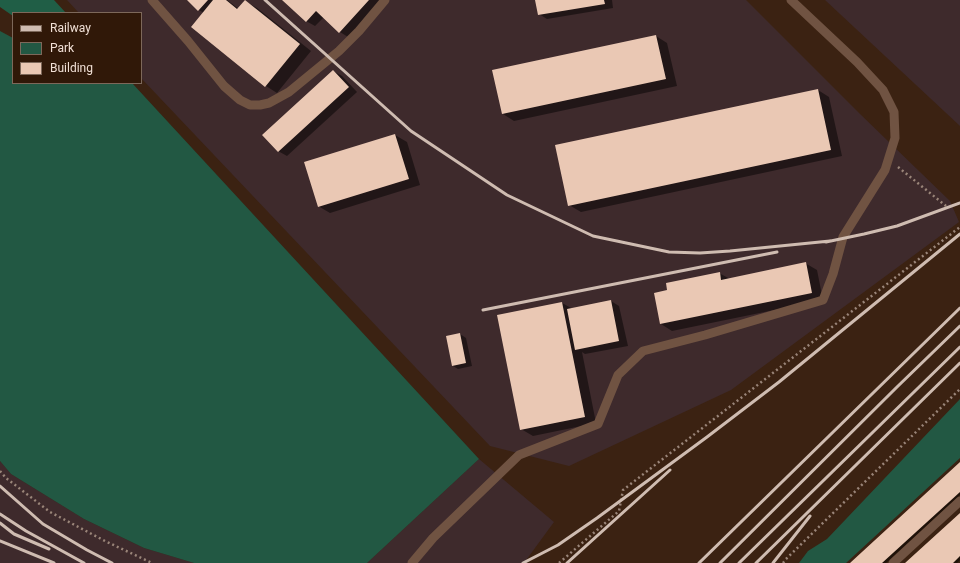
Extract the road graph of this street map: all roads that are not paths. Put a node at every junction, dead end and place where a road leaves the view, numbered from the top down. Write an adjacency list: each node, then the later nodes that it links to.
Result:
1 (152, 0): 2 (lane)
2 (385, 0)
3 (791, 0): 5 (lane)
4 (960, 501): 6 (lane)
5 (412, 563)
6 (893, 563)

